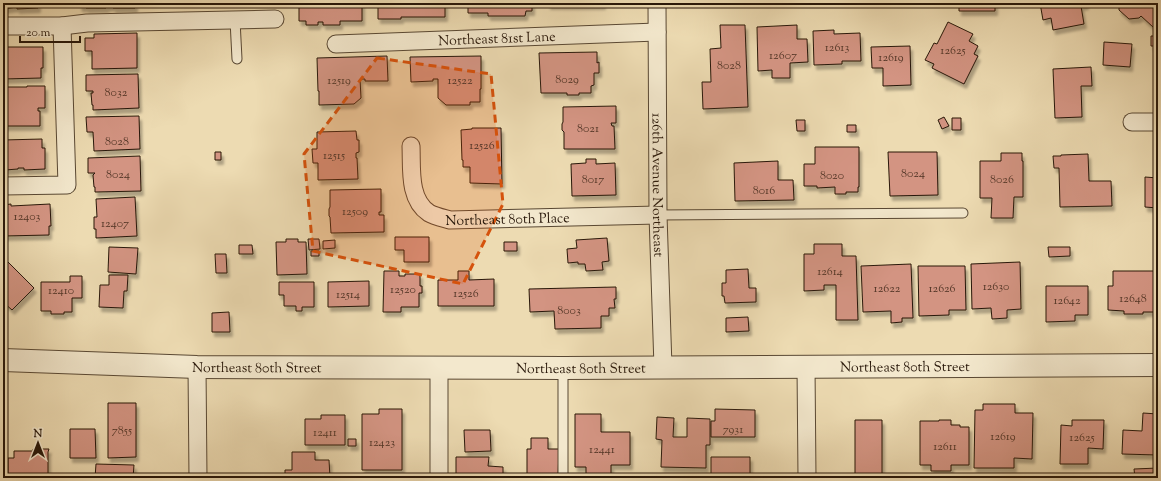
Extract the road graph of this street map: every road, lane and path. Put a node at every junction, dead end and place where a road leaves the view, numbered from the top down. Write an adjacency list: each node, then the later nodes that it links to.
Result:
1 (657, 3): 6 (street, 126th Avenue Northeast)
2 (275, 19): 3 (street)
3 (235, 20): 5 (street); 8 (lane)
4 (3, 26): 5 (street)
5 (62, 26): 12 (street)
6 (657, 32): 7 (street, Northeast 81st Lane); 14 (street, 126th Avenue Northeast)
7 (336, 44)
8 (236, 59)
9 (1132, 122): 10 (street)
10 (1158, 122)
11 (411, 146): 14 (street, Northeast 80th Place)
12 (3, 186)
13 (963, 213): 14 (lane)
14 (658, 215): 19 (street, 126th Avenue Northeast)
15 (3, 360): 18 (street, Northeast 80th Street)
16 (1158, 365): 17 (street, Northeast 80th Street)
17 (806, 366): 19 (street, Northeast 80th Street); 25 (street)
18 (197, 367): 20 (street, Northeast 80th Street); 22 (street)
19 (663, 367): 21 (street, Northeast 80th Street)
20 (439, 368): 21 (street, Northeast 80th Street); 23 (street)
21 (563, 368): 24 (lane)
22 (198, 478)
23 (439, 478)
24 (563, 478)
25 (807, 478)

